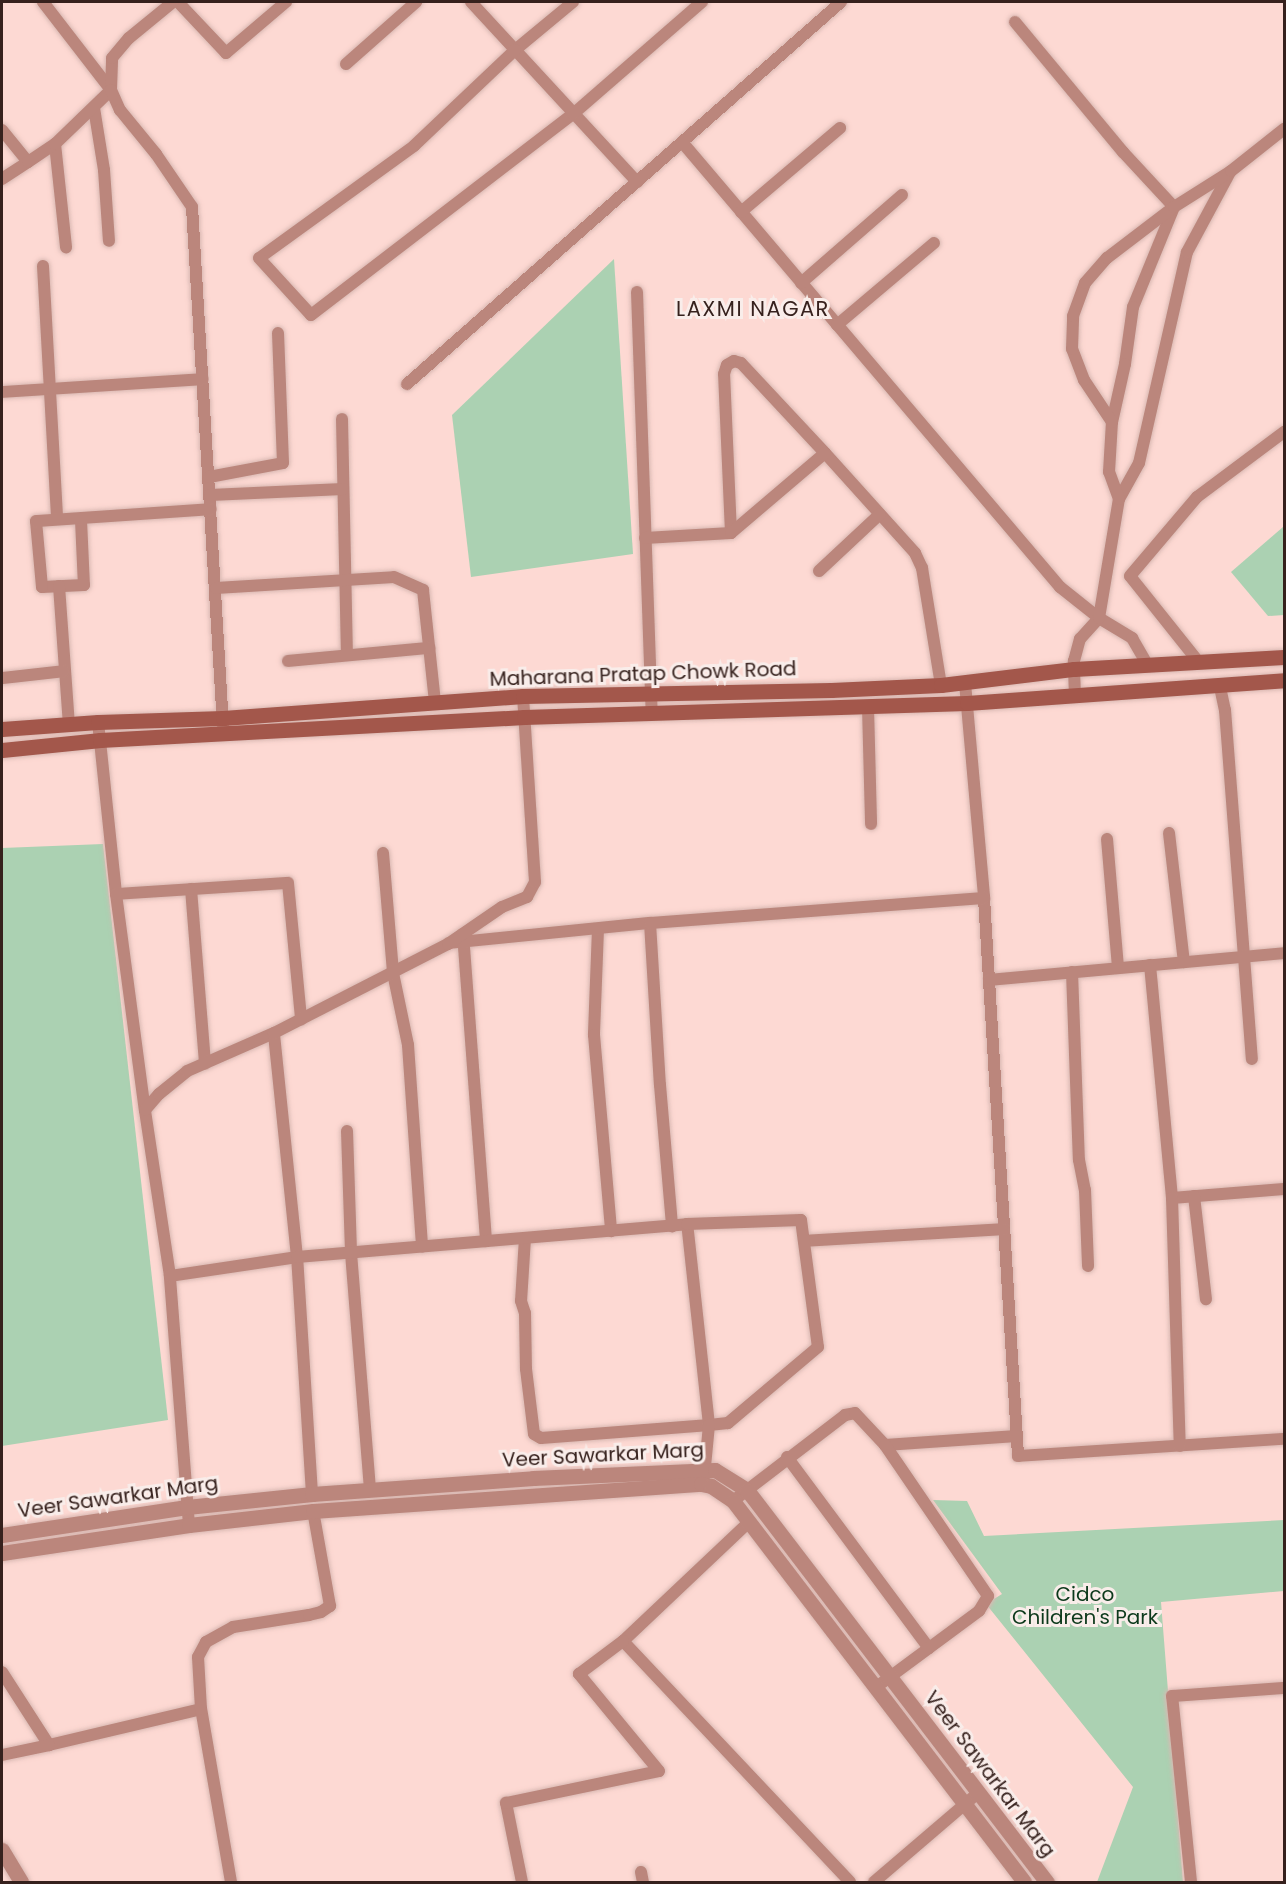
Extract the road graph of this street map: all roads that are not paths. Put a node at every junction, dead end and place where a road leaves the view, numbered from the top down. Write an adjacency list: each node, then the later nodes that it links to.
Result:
1 (43, 2): 13 (street)
2 (173, 2): 13 (street)
3 (178, 2): 4 (street)
4 (286, 2)
5 (416, 2): 12 (street)
6 (471, 2): 11 (street)
7 (573, 2): 11 (street)
8 (702, 2): 15 (street)
9 (841, 2): 19 (street)
10 (1015, 22): 26 (street)
11 (515, 50): 15 (street); 15 (street)
12 (346, 64)
13 (111, 90): 14 (street); 36 (street)
14 (94, 108): 20 (street); 28 (street)
15 (573, 114): 24 (street)
16 (840, 128): 27 (street)
17 (1284, 129): 22 (street)
18 (2, 130): 21 (street)
19 (682, 142): 24 (street); 27 (street)
20 (55, 144): 21 (street); 30 (street)
21 (28, 162): 23 (street)
22 (1231, 171): 26 (street); 47 (street)
23 (2, 179)
24 (637, 182): 37 (street)
25 (902, 195): 32 (street)
26 (1174, 207): 41 (street); 41 (street)
27 (741, 212): 32 (street)
28 (109, 241)
29 (934, 243): 34 (street)
30 (66, 247)
31 (43, 266): 38 (street)
32 (801, 283): 34 (street)
33 (637, 292): 53 (street)
34 (837, 325): 58 (street)
35 (278, 333): 44 (street)
36 (203, 379): 38 (street); 44 (street)
37 (407, 384)
38 (49, 389): 39 (street); 50 (street)
39 (2, 392)
40 (342, 419): 45 (street)
41 (1112, 422): 47 (street)
42 (1284, 432): 62 (street)
43 (825, 453): 49 (street); 52 (street); 52 (street)
44 (209, 477): 46 (street)
45 (343, 489): 46 (street); 55 (street)
46 (210, 495): 48 (street)
47 (1119, 499): 58 (street)
48 (211, 509): 51 (street); 57 (street)
49 (880, 514): 54 (street); 70 (street)
50 (57, 519): 51 (street); 56 (street)
51 (81, 520): 56 (street)
52 (731, 533): 53 (street)
53 (645, 538): 72 (street)
54 (819, 571)
55 (345, 580): 57 (street); 59 (street); 60 (street)
56 (59, 586): 66 (street)
57 (216, 588): 80 (street)
58 (1099, 618): 64 (street); 65 (street)
59 (429, 648): 60 (street); 75 (street)
60 (347, 655): 63 (street)
61 (1284, 657): 62 (main road, Maharana Pratap Chowk Road)
62 (1197, 660): 64 (main road, Maharana Pratap Chowk Road)
63 (288, 661)
64 (1147, 664): 65 (main road, Maharana Pratap Chowk Road)
65 (1074, 669): 69 (main road, Maharana Pratap Chowk Road); 74 (street)
66 (64, 671): 67 (street); 82 (street)
67 (2, 678)
68 (1284, 680): 71 (main road, Maharana Pratap Chowk Road)
69 (965, 683): 70 (main road, Maharana Pratap Chowk Road); 76 (street)
70 (941, 685): 72 (main road, Maharana Pratap Chowk Road)
71 (1220, 687): 74 (main road, Maharana Pratap Chowk Road); 98 (street)
72 (651, 693): 73 (main road, Maharana Pratap Chowk Road); 78 (street)
73 (523, 696): 75 (main road, Maharana Pratap Chowk Road); 79 (street)
74 (1075, 697): 76 (main road, Maharana Pratap Chowk Road)
75 (435, 702): 80 (main road, Maharana Pratap Chowk Road)
76 (967, 703): 77 (main road, Maharana Pratap Chowk Road); 93 (street)
77 (868, 707): 78 (main road, Maharana Pratap Chowk Road); 87 (street)
78 (652, 712): 79 (main road, Maharana Pratap Chowk Road)
79 (524, 717): 84 (main road, Maharana Pratap Chowk Road); 96 (street)
80 (223, 718): 81 (main road, Maharana Pratap Chowk Road); 84 (street)
81 (98, 722): 82 (main road, Maharana Pratap Chowk Road); 85 (street)
82 (69, 725): 83 (main road, Maharana Pratap Chowk Road)
83 (2, 729)
84 (224, 735): 85 (main road, Maharana Pratap Chowk Road)
85 (100, 740): 86 (main road, Maharana Pratap Chowk Road); 92 (street)
86 (2, 750)
87 (871, 824)
88 (1169, 833): 99 (street)
89 (1107, 839): 101 (street)
90 (383, 853): 103 (street)
91 (191, 889): 92 (street); 105 (street); 108 (street)
92 (116, 894): 109 (street)
93 (984, 898): 94 (street); 104 (street)
94 (650, 923): 95 (street); 115 (street)
95 (598, 928): 96 (street); 117 (street)
96 (463, 937): 103 (street); 119 (street)
97 (1284, 953): 98 (street)
98 (1243, 957): 99 (street); 107 (street)
99 (1184, 962): 100 (street)
100 (1150, 965): 101 (street); 113 (street)
101 (1118, 968): 102 (street)
102 (1072, 972): 104 (street); 124 (street)
103 (393, 973): 105 (street); 121 (street)
104 (989, 980): 116 (street)
105 (302, 1020): 106 (street)
106 (274, 1033): 108 (street); 123 (street)
107 (1252, 1059)
108 (205, 1064): 109 (street)
109 (145, 1110): 125 (street)
110 (347, 1131): 122 (street)
111 (1284, 1189): 112 (street)
112 (1194, 1196): 113 (street); 126 (street)
113 (1172, 1197): 131 (street)
114 (687, 1224): 115 (street); 120 (street); 127 (street)
115 (672, 1226): 117 (street)
116 (1004, 1229): 120 (street); 128 (street)
117 (610, 1231): 118 (street)
118 (525, 1238): 119 (street); 127 (street)
119 (486, 1241): 121 (street)
120 (804, 1241): 127 (street)
121 (422, 1247): 122 (street)
122 (351, 1253): 123 (street); 135 (street)
123 (297, 1257): 125 (street); 137 (street)
124 (1088, 1266)
125 (170, 1276): 139 (street)
126 (1206, 1299)
127 (709, 1425): 133 (street)
128 (1017, 1436): 130 (street); 131 (street)
129 (1284, 1440): 131 (street)
130 (885, 1445): 132 (street); 146 (street)
131 (1180, 1446)
132 (787, 1457): 136 (street); 146 (street)
133 (706, 1468): 134 (street); 135 (street, Veer Sawarkar Marg); 136 (street, Veer Sawarkar Marg)
134 (701, 1485): 138 (street, Veer Sawarkar Marg); 140 (street, Veer Sawarkar Marg)
135 (370, 1490): 137 (street, Veer Sawarkar Marg)
136 (747, 1490): 138 (street); 148 (street, Veer Sawarkar Marg)
137 (312, 1494): 139 (street, Veer Sawarkar Marg)
138 (733, 1501): 141 (street, Veer Sawarkar Marg)
139 (187, 1507): 142 (street); 143 (street, Veer Sawarkar Marg)
140 (313, 1511): 142 (street, Veer Sawarkar Marg); 151 (street)
141 (749, 1522): 145 (street); 149 (street, Veer Sawarkar Marg)
142 (189, 1525): 144 (street, Veer Sawarkar Marg)
143 (2, 1535)
144 (2, 1553)
145 (623, 1641): 159 (street); 160 (street)
146 (928, 1648): 148 (street)
147 (2, 1672): 152 (street)
148 (890, 1677): 149 (street); 154 (street, Veer Sawarkar Marg)
149 (875, 1688): 155 (street, Veer Sawarkar Marg)
150 (1284, 1688): 164 (street)
151 (201, 1709): 152 (street); 158 (street)
152 (49, 1745): 153 (street)
153 (2, 1755)
154 (978, 1793): 155 (street); 163 (street, Veer Sawarkar Marg)
155 (964, 1804): 161 (street); 162 (street, Veer Sawarkar Marg)
156 (2, 1850): 157 (street)
157 (21, 1882)
158 (231, 1882)
159 (522, 1882)
160 (850, 1882)
161 (874, 1882)
162 (1024, 1882)
163 (1047, 1882)
164 (1191, 1882)

